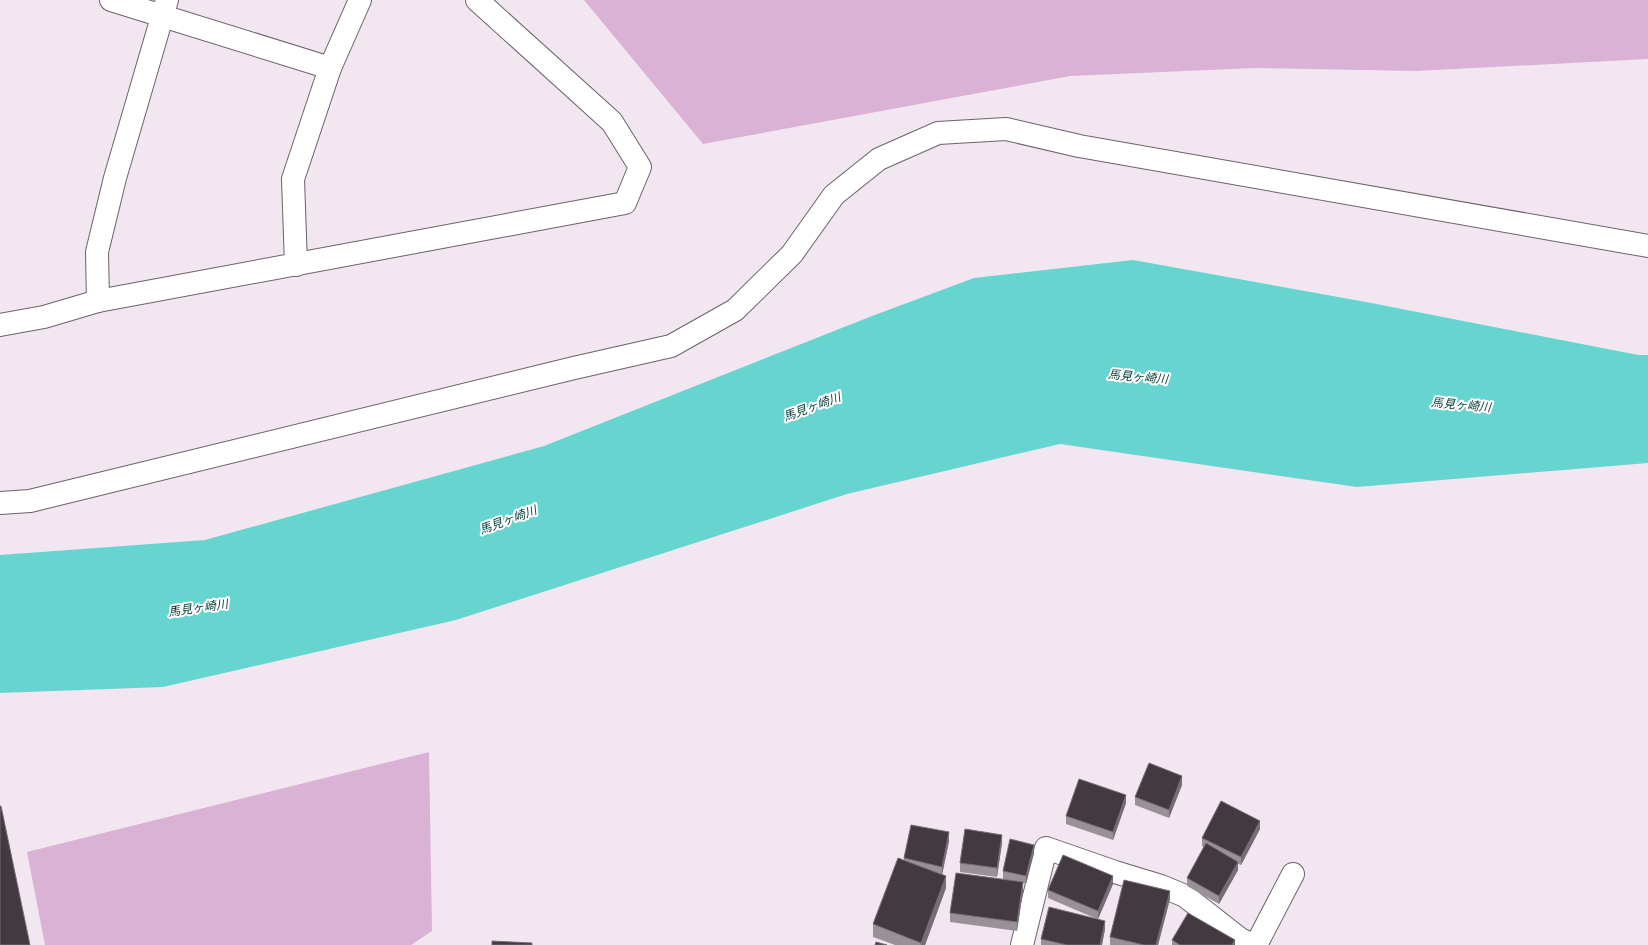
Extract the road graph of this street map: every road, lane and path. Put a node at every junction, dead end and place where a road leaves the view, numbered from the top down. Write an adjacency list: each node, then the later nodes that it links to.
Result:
1 (111, 0): 4 (street)
2 (360, 0): 5 (street)
3 (477, 0): 7 (street)
4 (164, 8): 5 (street); 8 (street)
5 (330, 68): 7 (street)
6 (1648, 246): 10 (street)
7 (296, 265): 8 (street)
8 (98, 301): 9 (street)
9 (0, 325)
10 (0, 503)
11 (1293, 874): 14 (street)
12 (1022, 945): 13 (street)
13 (1253, 945)
14 (1256, 945)

